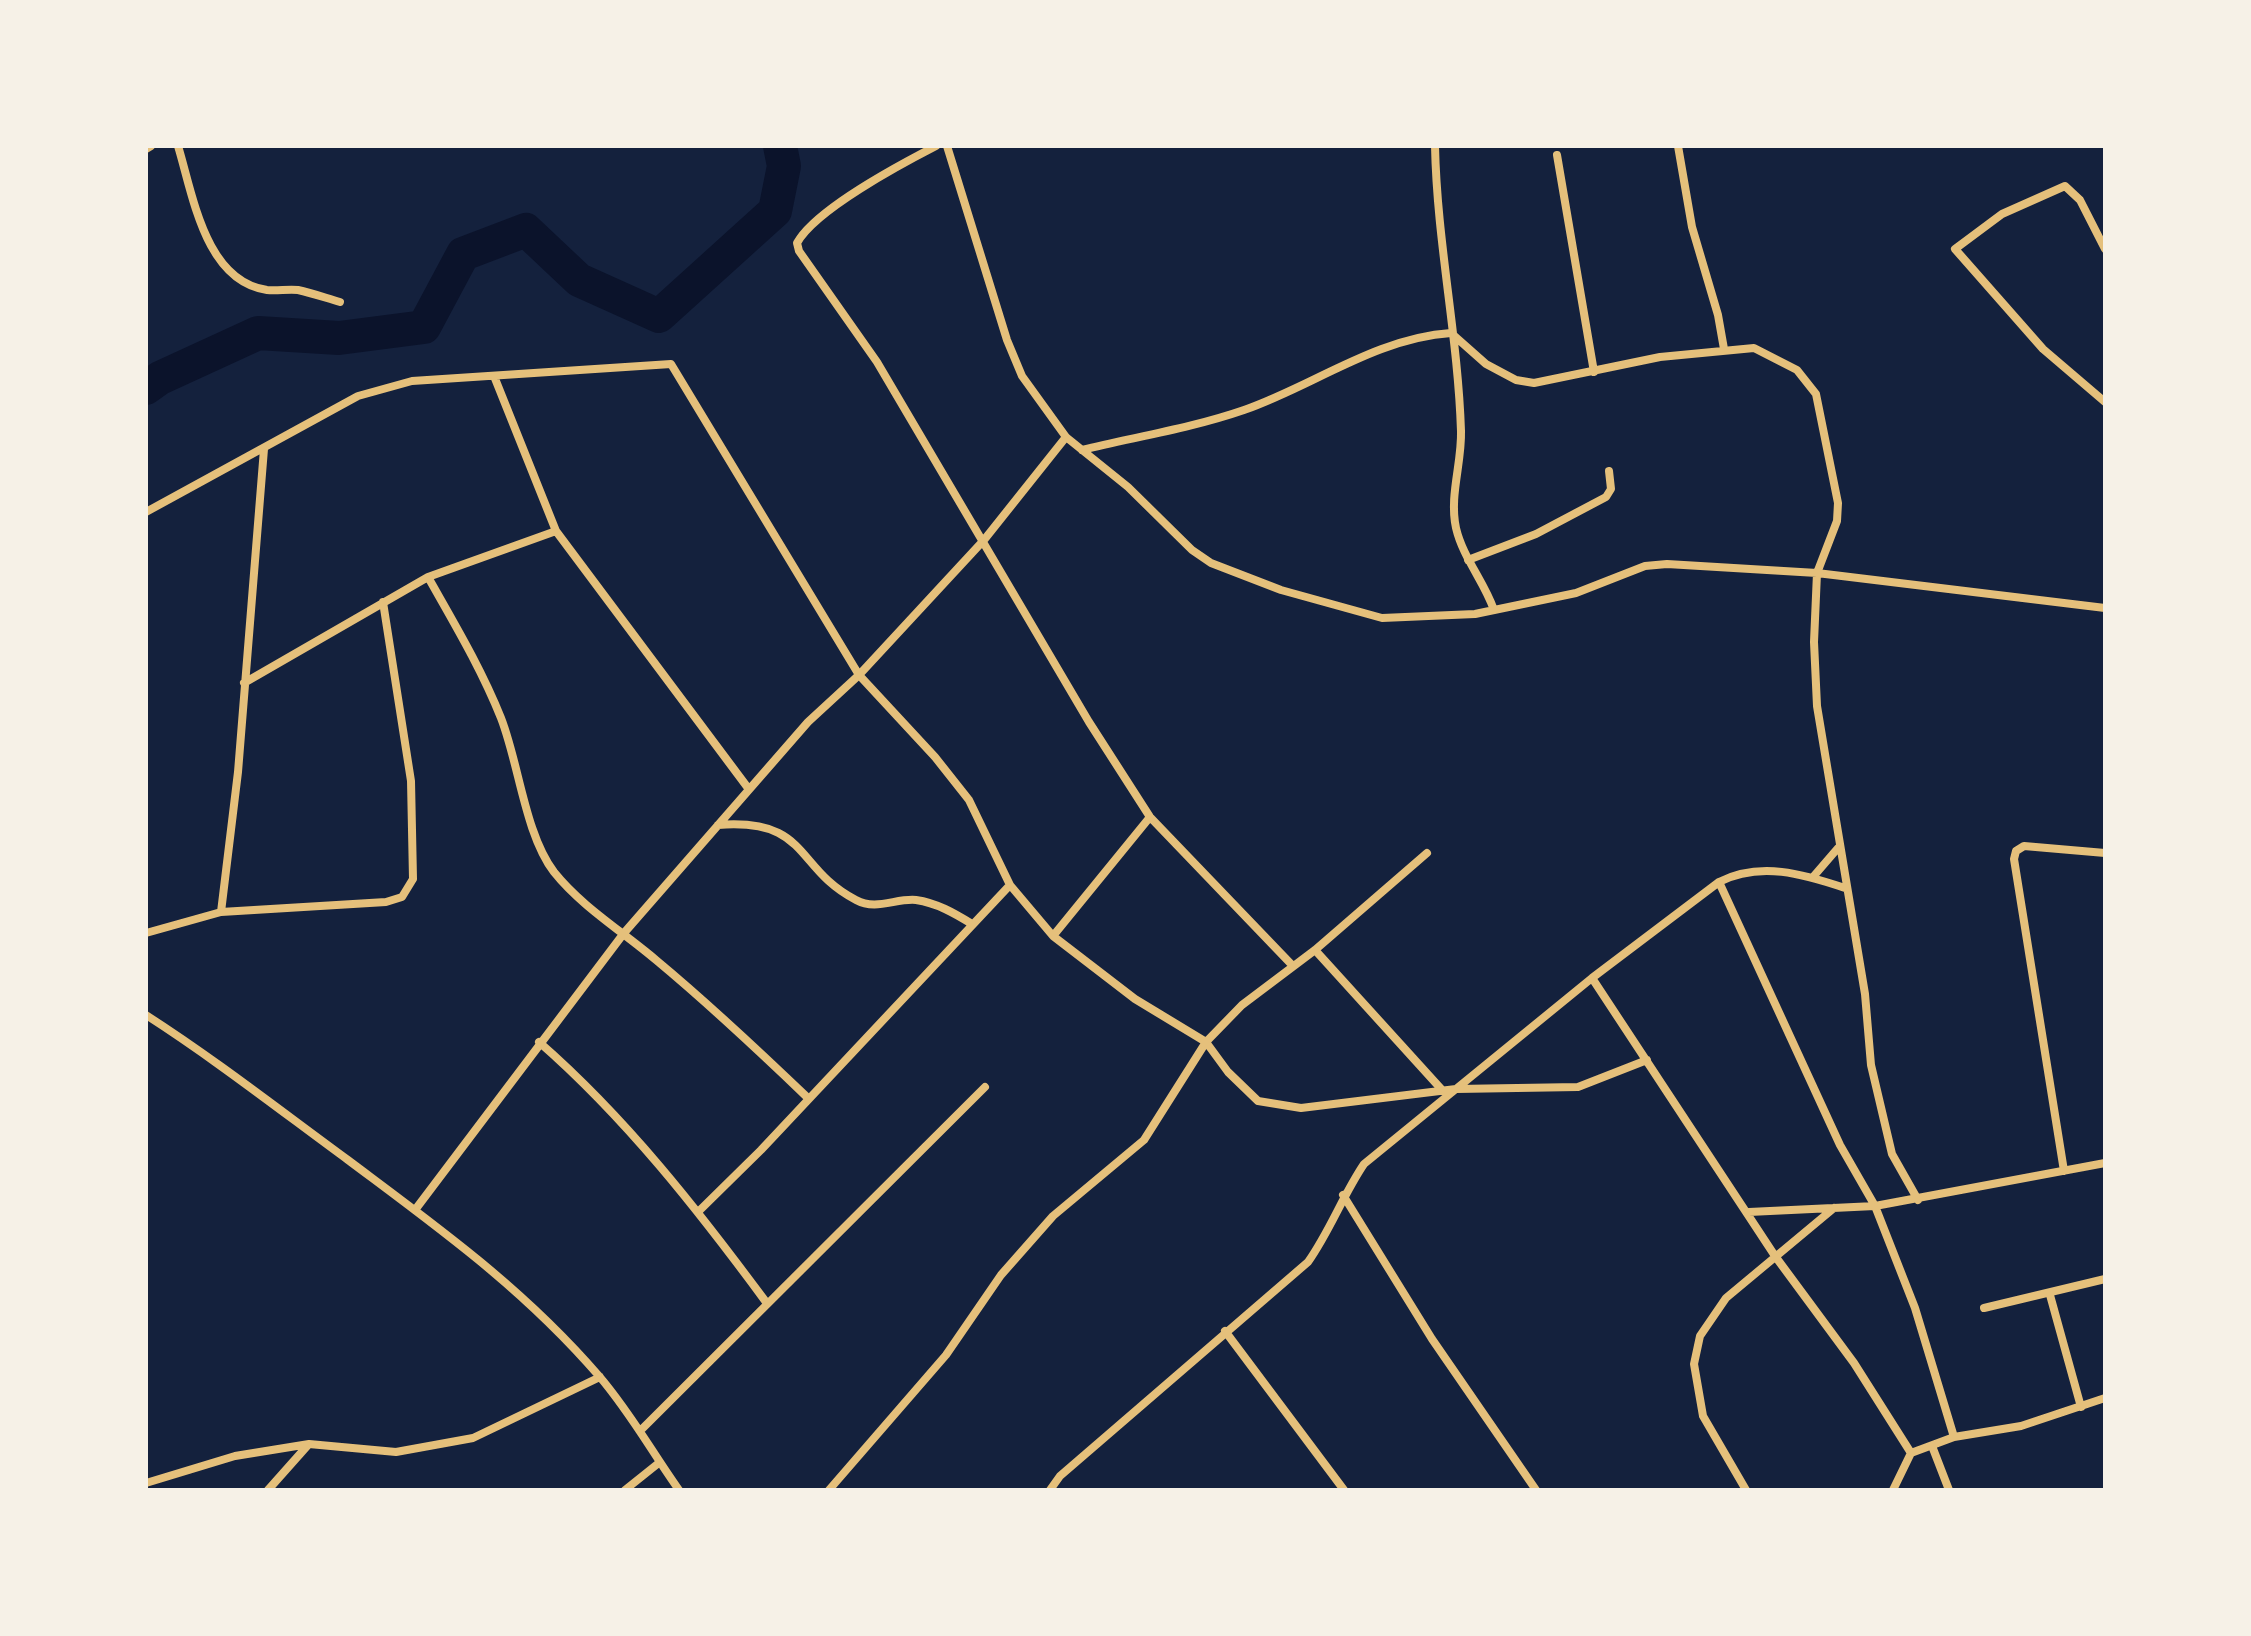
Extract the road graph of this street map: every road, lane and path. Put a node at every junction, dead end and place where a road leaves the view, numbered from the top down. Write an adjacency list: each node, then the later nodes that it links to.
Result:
1 (178, 146): 8 (street)
2 (936, 146): 20 (street)
3 (947, 146): 14 (street)
4 (1435, 146): 9 (street)
5 (1678, 146): 10 (street)
6 (1557, 155): 11 (street)
7 (2105, 249): 13 (street)
8 (340, 302)
9 (1451, 333): 11 (street); 16 (street); 21 (street)
10 (1724, 349): 11 (street); 22 (street)
11 (1594, 372)
12 (494, 376): 15 (street); 19 (street); 27 (street)
13 (2105, 402)
14 (1066, 437): 16 (street); 20 (street)
15 (264, 449): 18 (street); 28 (street)
16 (1082, 450): 26 (street)
17 (1609, 471): 21 (street)
18 (146, 512)
19 (556, 531): 23 (street); 29 (street)
20 (984, 540): 27 (street); 30 (street)
21 (1468, 560): 26 (street)
22 (1817, 573): 25 (street); 26 (street); 32 (street)
23 (428, 577): 24 (street); 42 (street)
24 (383, 602): 28 (street); 39 (street)
25 (2105, 608)
26 (1494, 610)
27 (859, 675): 29 (street); 37 (street)
28 (244, 683): 39 (street)
29 (748, 788): 31 (street)
30 (1150, 817): 43 (street); 45 (street)
31 (718, 825): 40 (street); 42 (street)
32 (1838, 848): 35 (street); 38 (street)
33 (1427, 853): 44 (street)
34 (2105, 853): 56 (street)
35 (1813, 877): 36 (street); 38 (street)
36 (1719, 882): 46 (street); 59 (street)
37 (1010, 885): 40 (street); 43 (street)
38 (1845, 888): 58 (street)
39 (221, 912): 41 (street)
40 (972, 924): 54 (street)
41 (146, 933)
42 (624, 933): 48 (street); 54 (street)
43 (1053, 936): 49 (street)
44 (1315, 950): 45 (street); 53 (street)
45 (1292, 965): 49 (street)
46 (1592, 978): 50 (street); 52 (street)
47 (146, 1015): 61 (street)
48 (539, 1042): 61 (street); 62 (street)
49 (1206, 1042): 53 (street); 83 (street)
50 (1647, 1060): 52 (street); 63 (street)
51 (985, 1087): 67 (street)
52 (1456, 1089): 53 (street); 57 (street)
53 (1443, 1091)
54 (809, 1099): 62 (street)
55 (2105, 1163): 56 (street)
56 (2064, 1171): 58 (street)
57 (1343, 1195): 69 (street); 86 (street)
58 (1918, 1200): 59 (street)
59 (1875, 1206): 60 (street); 74 (street)
60 (1834, 1208): 63 (street); 64 (street)
61 (415, 1210): 70 (street)
62 (699, 1211): 67 (street)
63 (1749, 1212): 64 (street)
64 (1775, 1256): 77 (street); 87 (street)
65 (2105, 1279): 66 (street)
66 (2050, 1295): 68 (street); 72 (street)
67 (766, 1302): 73 (street)
68 (1984, 1308)
69 (1225, 1331): 84 (street); 85 (street)
70 (600, 1377): 73 (street); 75 (street)
71 (2105, 1398): 72 (street)
72 (2081, 1407): 74 (street)
73 (641, 1430): 78 (street)
74 (1954, 1437): 76 (street)
75 (309, 1444): 79 (street); 80 (street)
76 (1932, 1446): 77 (street); 89 (street)
77 (1911, 1453): 88 (street)
78 (660, 1462): 81 (street); 82 (street)
79 (146, 1483)
80 (268, 1490)
81 (625, 1490)
82 (679, 1490)
83 (829, 1490)
84 (1050, 1490)
85 (1344, 1490)
86 (1536, 1490)
87 (1746, 1490)
88 (1893, 1490)
89 (1949, 1490)

